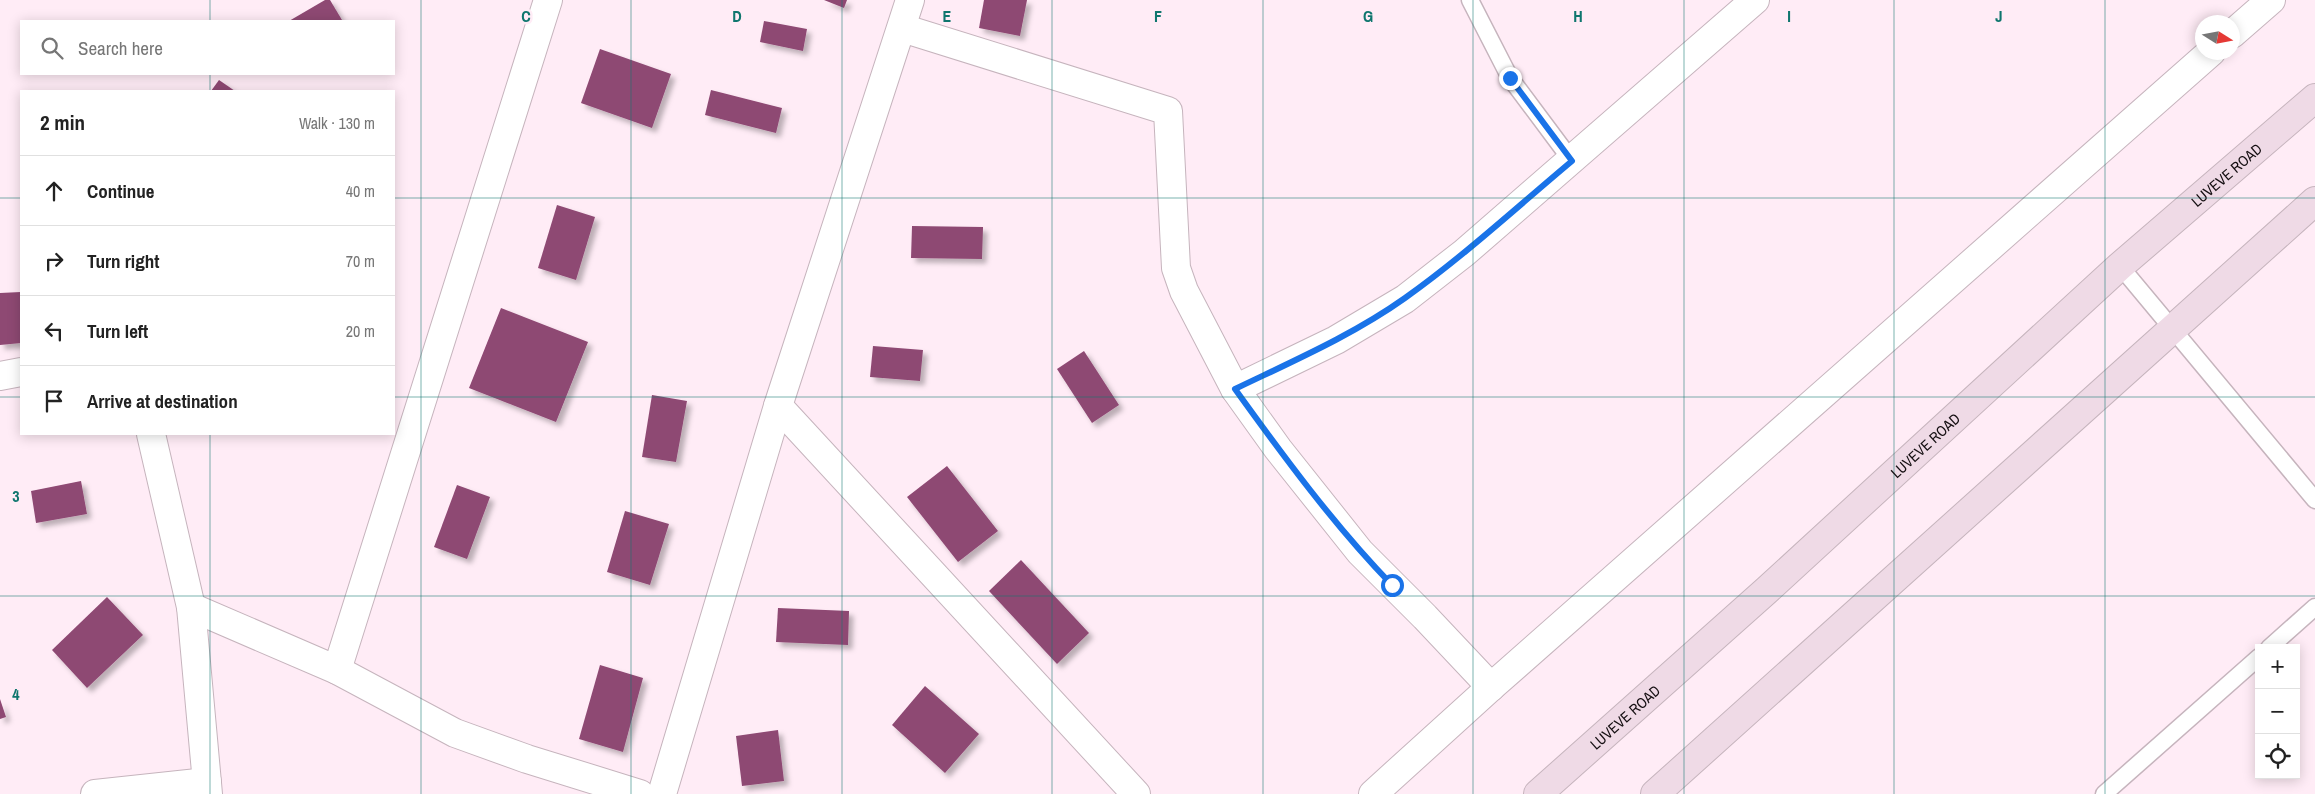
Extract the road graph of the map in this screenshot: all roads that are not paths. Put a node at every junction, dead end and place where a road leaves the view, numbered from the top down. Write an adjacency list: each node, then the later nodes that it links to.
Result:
1 (548, 0): 24 (street)
2 (910, 0): 7 (street)
3 (1470, 0): 10 (lane)
4 (1755, 0): 10 (street)
5 (2271, 0): 6 (street)
6 (2240, 27)
7 (902, 28): 16 (street); 17 (street)
8 (2202, 60): 25 (street)
9 (2315, 98): 12 (street, LUVEVE ROAD)
10 (1572, 161): 16 (street)
11 (2315, 201): 13 (street)
12 (2120, 266): 13 (lane); 32 (street, LUVEVE ROAD)
13 (2172, 328): 19 (lane); 33 (street)
14 (20, 372): 15 (street)
15 (0, 376)
16 (1235, 389): 25 (street)
17 (778, 406): 29 (street); 30 (street)
18 (150, 435): 20 (street)
19 (2315, 500)
20 (191, 607): 24 (street); 26 (street)
21 (2315, 607): 22 (lane)
22 (2273, 644)
23 (2255, 661): 34 (lane)
24 (337, 670): 28 (street)
25 (1491, 687): 31 (street)
26 (207, 788): 27 (street)
27 (95, 794)
28 (640, 794)
29 (662, 794)
30 (1136, 794)
31 (1373, 794)
32 (1538, 794)
33 (1655, 794)
34 (2104, 794)

